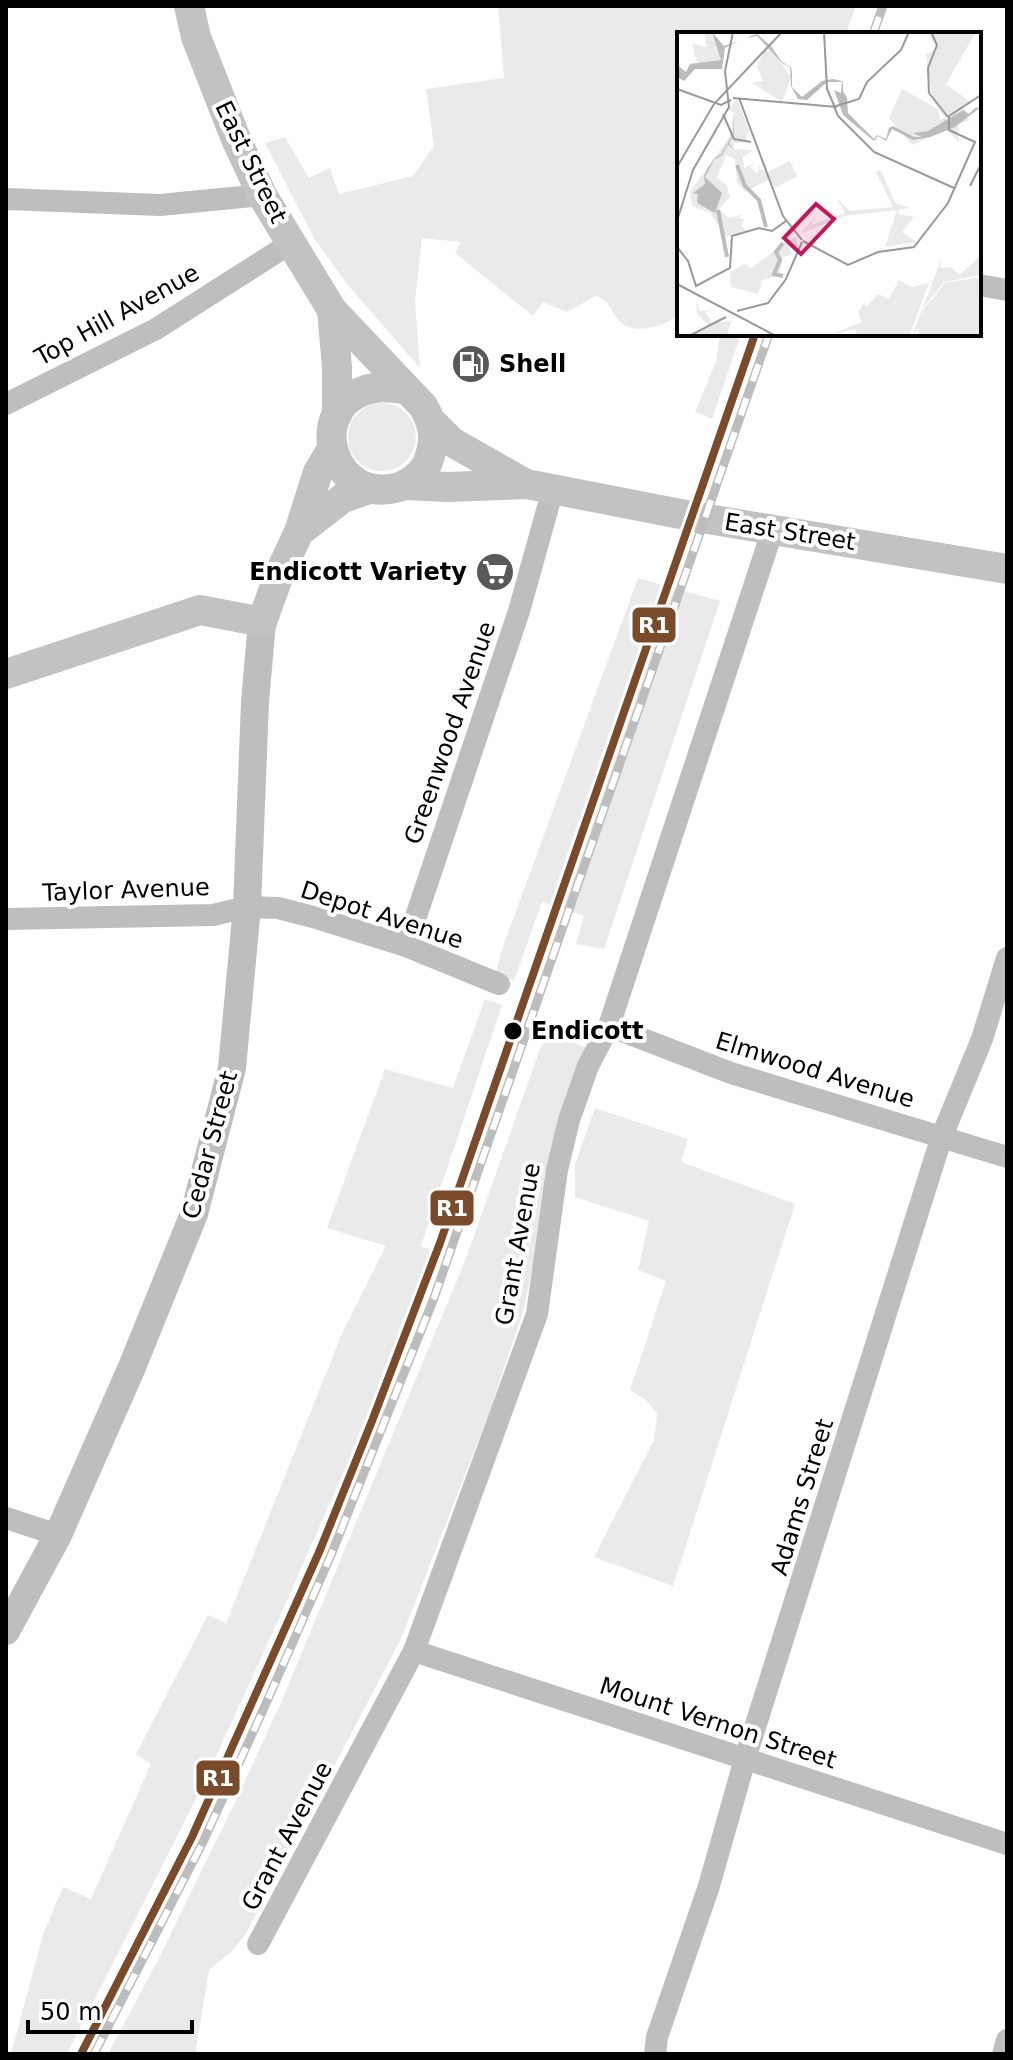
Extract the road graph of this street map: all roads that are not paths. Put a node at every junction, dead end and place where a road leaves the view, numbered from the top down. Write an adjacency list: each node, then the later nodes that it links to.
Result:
1 (189, 6): 2 (main road, East Street)
2 (262, 195): 3 (street); 4 (main road, East Street)
3 (6, 199)
4 (291, 243): 7 (main road, East Street); 9 (street, Top Hill Avenue)
5 (981, 285): 6 (street)
6 (1007, 290)
7 (332, 310): 8 (main road, East Street); 10 (main road, East Street)
8 (406, 389): 10 (main road); 11 (main road)
9 (6, 404)
10 (337, 415): 12 (main road)
11 (431, 421): 13 (main road); 14 (main road, East Street)
12 (332, 449): 15 (main road); 17 (main road)
13 (406, 485): 14 (main road, East Street); 15 (main road)
14 (539, 486): 16 (main road, East Street); 23 (street, Greenwood Avenue)
15 (369, 489): 17 (main road)
16 (773, 529): 18 (main road, East Street); 26 (street, Grant Avenue)
17 (299, 532): 19 (main road)
18 (1007, 569)
19 (262, 622): 20 (main road); 21 (street, Cedar Street)
20 (6, 674)
21 (247, 907): 22 (street, Taylor Avenue); 23 (street, Depot Avenue); 30 (street, Cedar Street)
22 (6, 919)
23 (406, 946): 25 (street, Depot Avenue)
24 (1007, 958): 27 (street, Adams Street)
25 (499, 984)
26 (609, 1026): 27 (street, Elmwood Avenue); 32 (street, Grant Avenue)
27 (942, 1136): 28 (street, Elmwood Avenue); 33 (street, Adams Street)
28 (1007, 1157)
29 (6, 1518): 30 (street)
30 (58, 1535): 31 (street, Cedar Street)
31 (6, 1631)
32 (414, 1651): 33 (street, Mount Vernon Street); 35 (street, Grant Avenue)
33 (745, 1759): 34 (street, Mount Vernon Street); 37 (street, Adams Street)
34 (1007, 1844)
35 (258, 1944)
36 (1007, 2040): 38 (street)
37 (655, 2054)
38 (1003, 2054)

